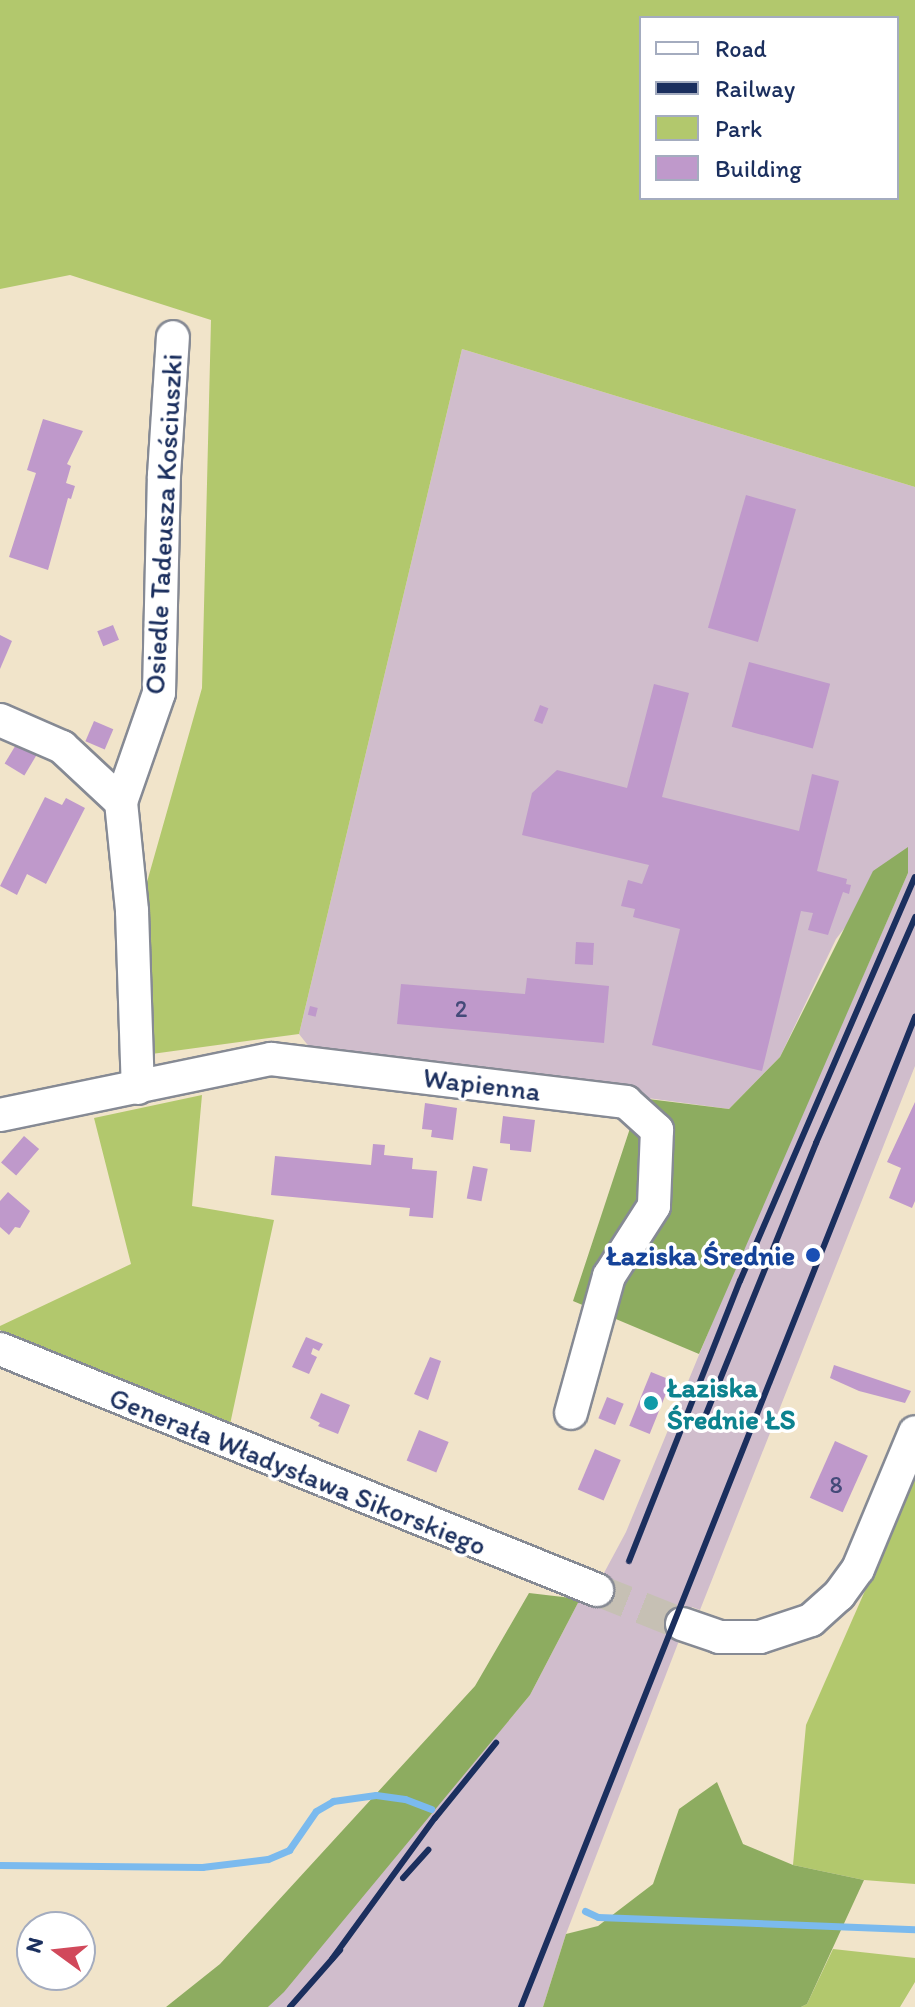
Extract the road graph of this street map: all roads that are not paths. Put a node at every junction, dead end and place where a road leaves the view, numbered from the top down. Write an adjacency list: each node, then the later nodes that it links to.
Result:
1 (173, 337): 3 (street, Osiedle Tadeusza Kościuszki)
2 (0, 720): 3 (street)
3 (121, 802): 4 (street, Osiedle Tadeusza Kościuszki)
4 (138, 1088): 5 (street, Wapienna); 7 (street, Wapienna)
5 (0, 1115)
6 (0, 1349): 9 (street, Generała Władysława Sikorskiego)
7 (571, 1413)
8 (915, 1432): 10 (street)
9 (597, 1590)
10 (682, 1624)

